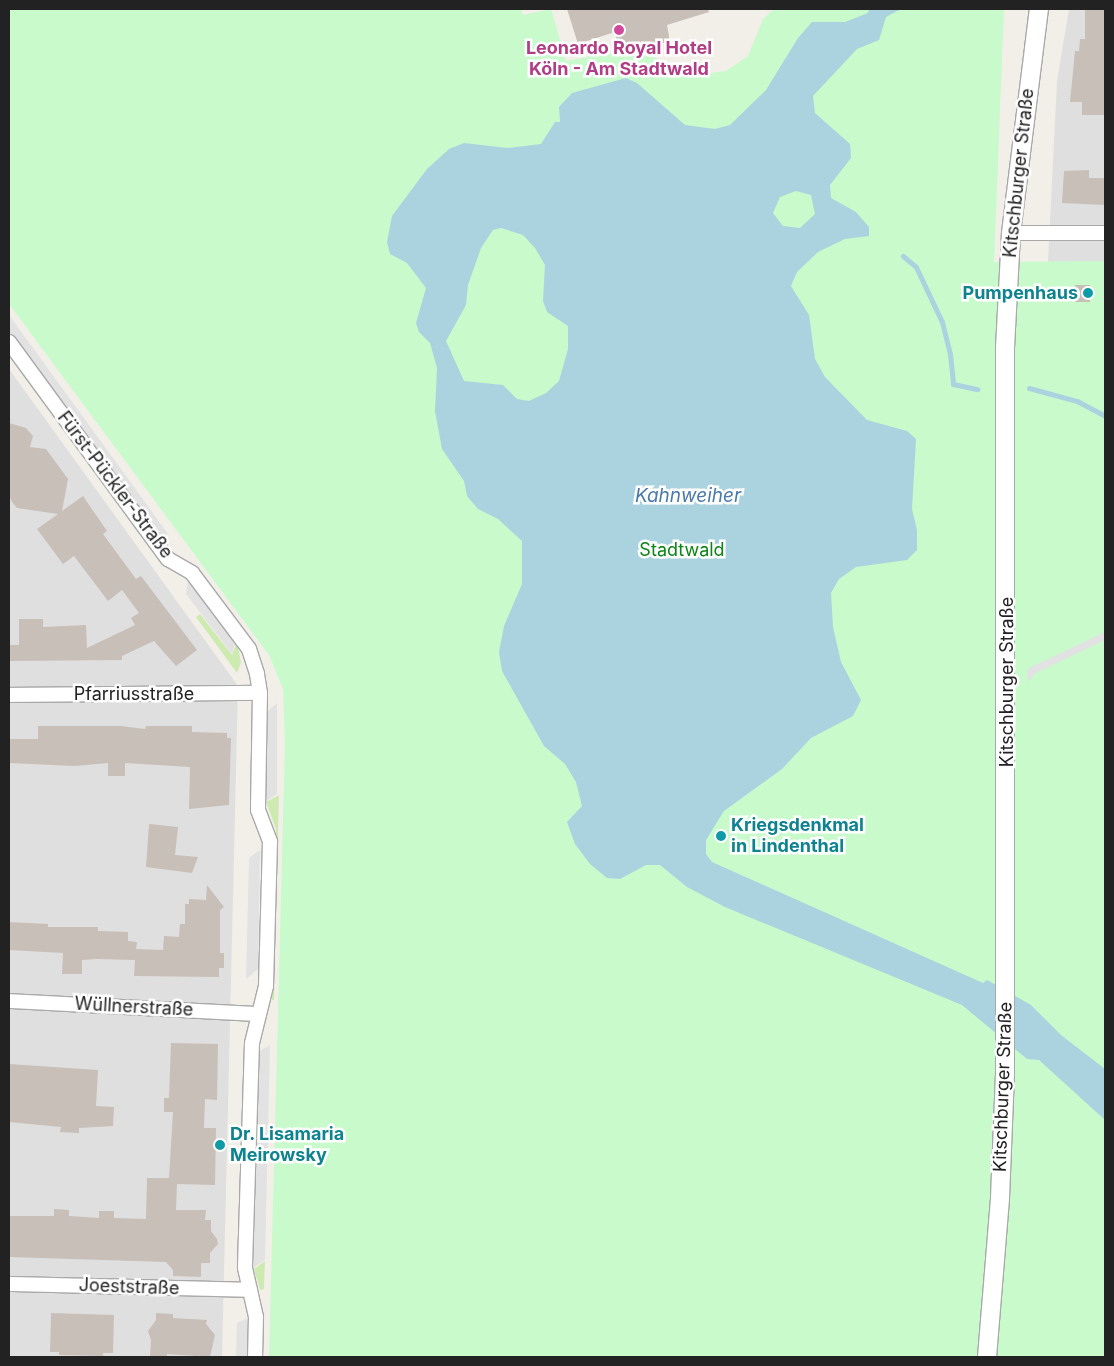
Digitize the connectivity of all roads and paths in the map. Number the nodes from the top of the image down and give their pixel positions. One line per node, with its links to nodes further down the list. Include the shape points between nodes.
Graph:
1 (1039, 9): 3 (street, Kitschburger Straße)
2 (1105, 232): 3 (street)
3 (1011, 233): 12 (street, Kitschburger Straße, via 1005,348 1005,1063 1000,1198)
4 (9, 342): 5 (street, Fürst-Pückler-Straße, via 168,560 192,573 248,649)
5 (260, 693): 6 (street, Pfarriusstraße); 8 (street, Fürst-Pückler-Straße, via 258,810 270,842 266,986)
6 (9, 695)
7 (9, 1000): 8 (street, Wüllnerstraße)
8 (259, 1014): 10 (street, Fürst-Pückler-Straße, via 252,1043 245,1268)
9 (9, 1284): 10 (street, Joeststraße)
10 (250, 1290): 11 (street, Fürst-Pückler-Straße, via 256,1317)
11 (255, 1357)
12 (987, 1357)

